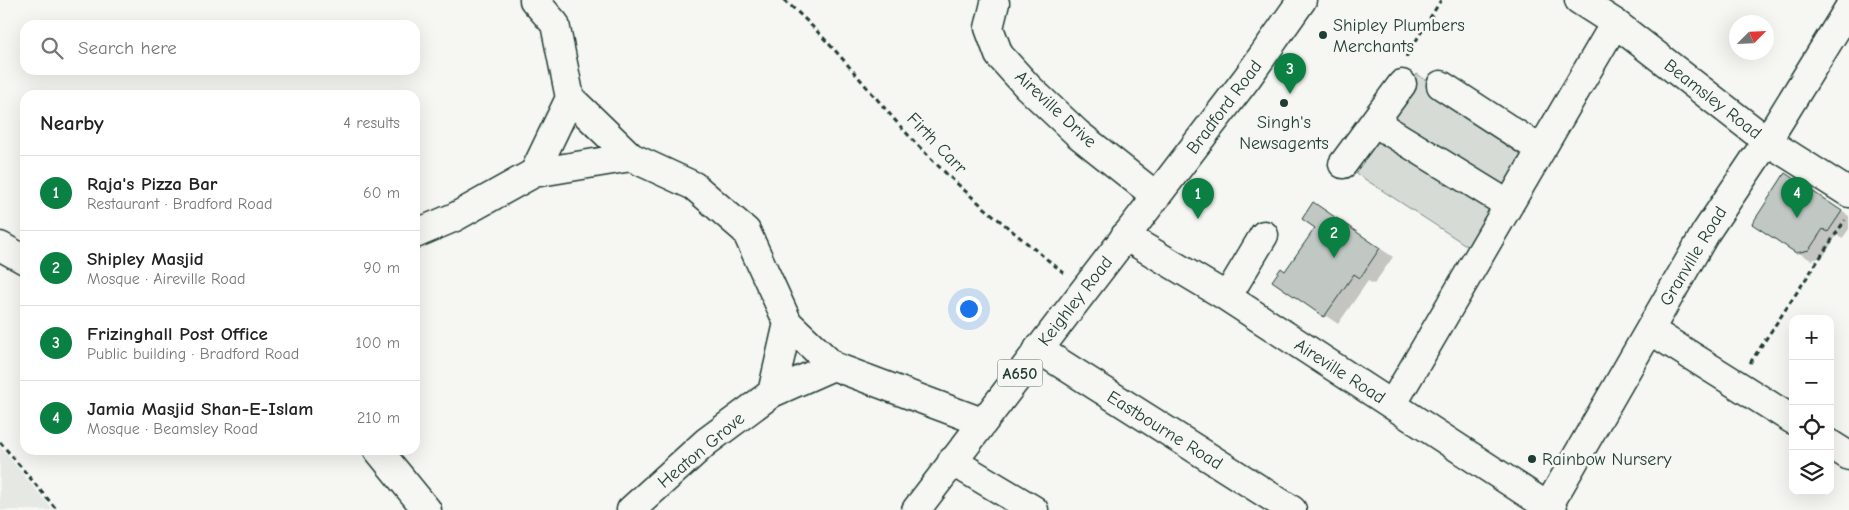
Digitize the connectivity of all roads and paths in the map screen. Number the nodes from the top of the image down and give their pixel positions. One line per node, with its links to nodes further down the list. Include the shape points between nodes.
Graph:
1 (534, 0): 12 (main road, via 555,24)
2 (784, 0): 28 (path, Firth Carr, via 805,17 911,138 978,203)
3 (1302, 0): 20 (main road, Bradford Road / A650)
4 (1442, 0): 9 (path)
5 (1579, 0): 8 (main road, Beamsley Road)
6 (995, 3): 20 (main road, Aireville Drive, via 989,28 1000,55 1028,87 1078,134)
7 (1843, 8): 14 (main road, Granville Road)
8 (1615, 23): 14 (main road, Beamsley Road); 15 (main road)
9 (1406, 56)
10 (1402, 84): 13 (main road)
11 (1441, 85): 15 (main road)
12 (570, 98): 16 (main road); 18 (main road)
13 (1374, 122): 17 (main road); 21 (main road)
14 (1767, 140): 19 (main road, Beamsley Road); 31 (main road, Granville Road, via 1706,232)
15 (1541, 150): 21 (main road)
16 (631, 157): 18 (main road); 30 (main road, via 694,186 746,232)
17 (1343, 164)
18 (534, 173): 23 (main road, via 455,217)
19 (1849, 193)
20 (1156, 196): 25 (main road, Bradford Road / A650)
21 (1509, 205): 36 (main road)
22 (1849, 213): 34 (path)
23 (420, 232)
24 (1264, 235): 29 (main road)
25 (1125, 236): 28 (main road, Keighley Road / A650); 29 (main road, Aireville Road)
26 (0, 246): 27 (main road)
27 (20, 257)
28 (1084, 289): 32 (main road, Keighley Road / A650)
29 (1227, 297): 36 (main road, Aireville Road)
30 (788, 324): 33 (main road); 35 (main road)
31 (1650, 330): 34 (main road); 44 (main road, Granville Road)
32 (1038, 349): 38 (main road, Keighley Road / A650); 50 (main road, Eastbourne Road)
33 (833, 366): 35 (main road, Heaton Grove); 38 (main road)
34 (1736, 384): 37 (main road)
35 (772, 393): 47 (main road, Heaton Grove, via 706,442)
36 (1392, 405): 44 (main road, Aireville Road)
37 (1789, 417)
38 (982, 422): 43 (main road, Keighley Road / A650)
39 (0, 442): 45 (path)
40 (1834, 447): 42 (main road)
41 (382, 455): 46 (main road)
42 (1849, 456)
43 (952, 462): 48 (main road, Keighley Road / A650); 49 (main road)
44 (1549, 509)
45 (57, 510)
46 (427, 510)
47 (631, 510)
48 (916, 510)
49 (1034, 510)
50 (1292, 510)

